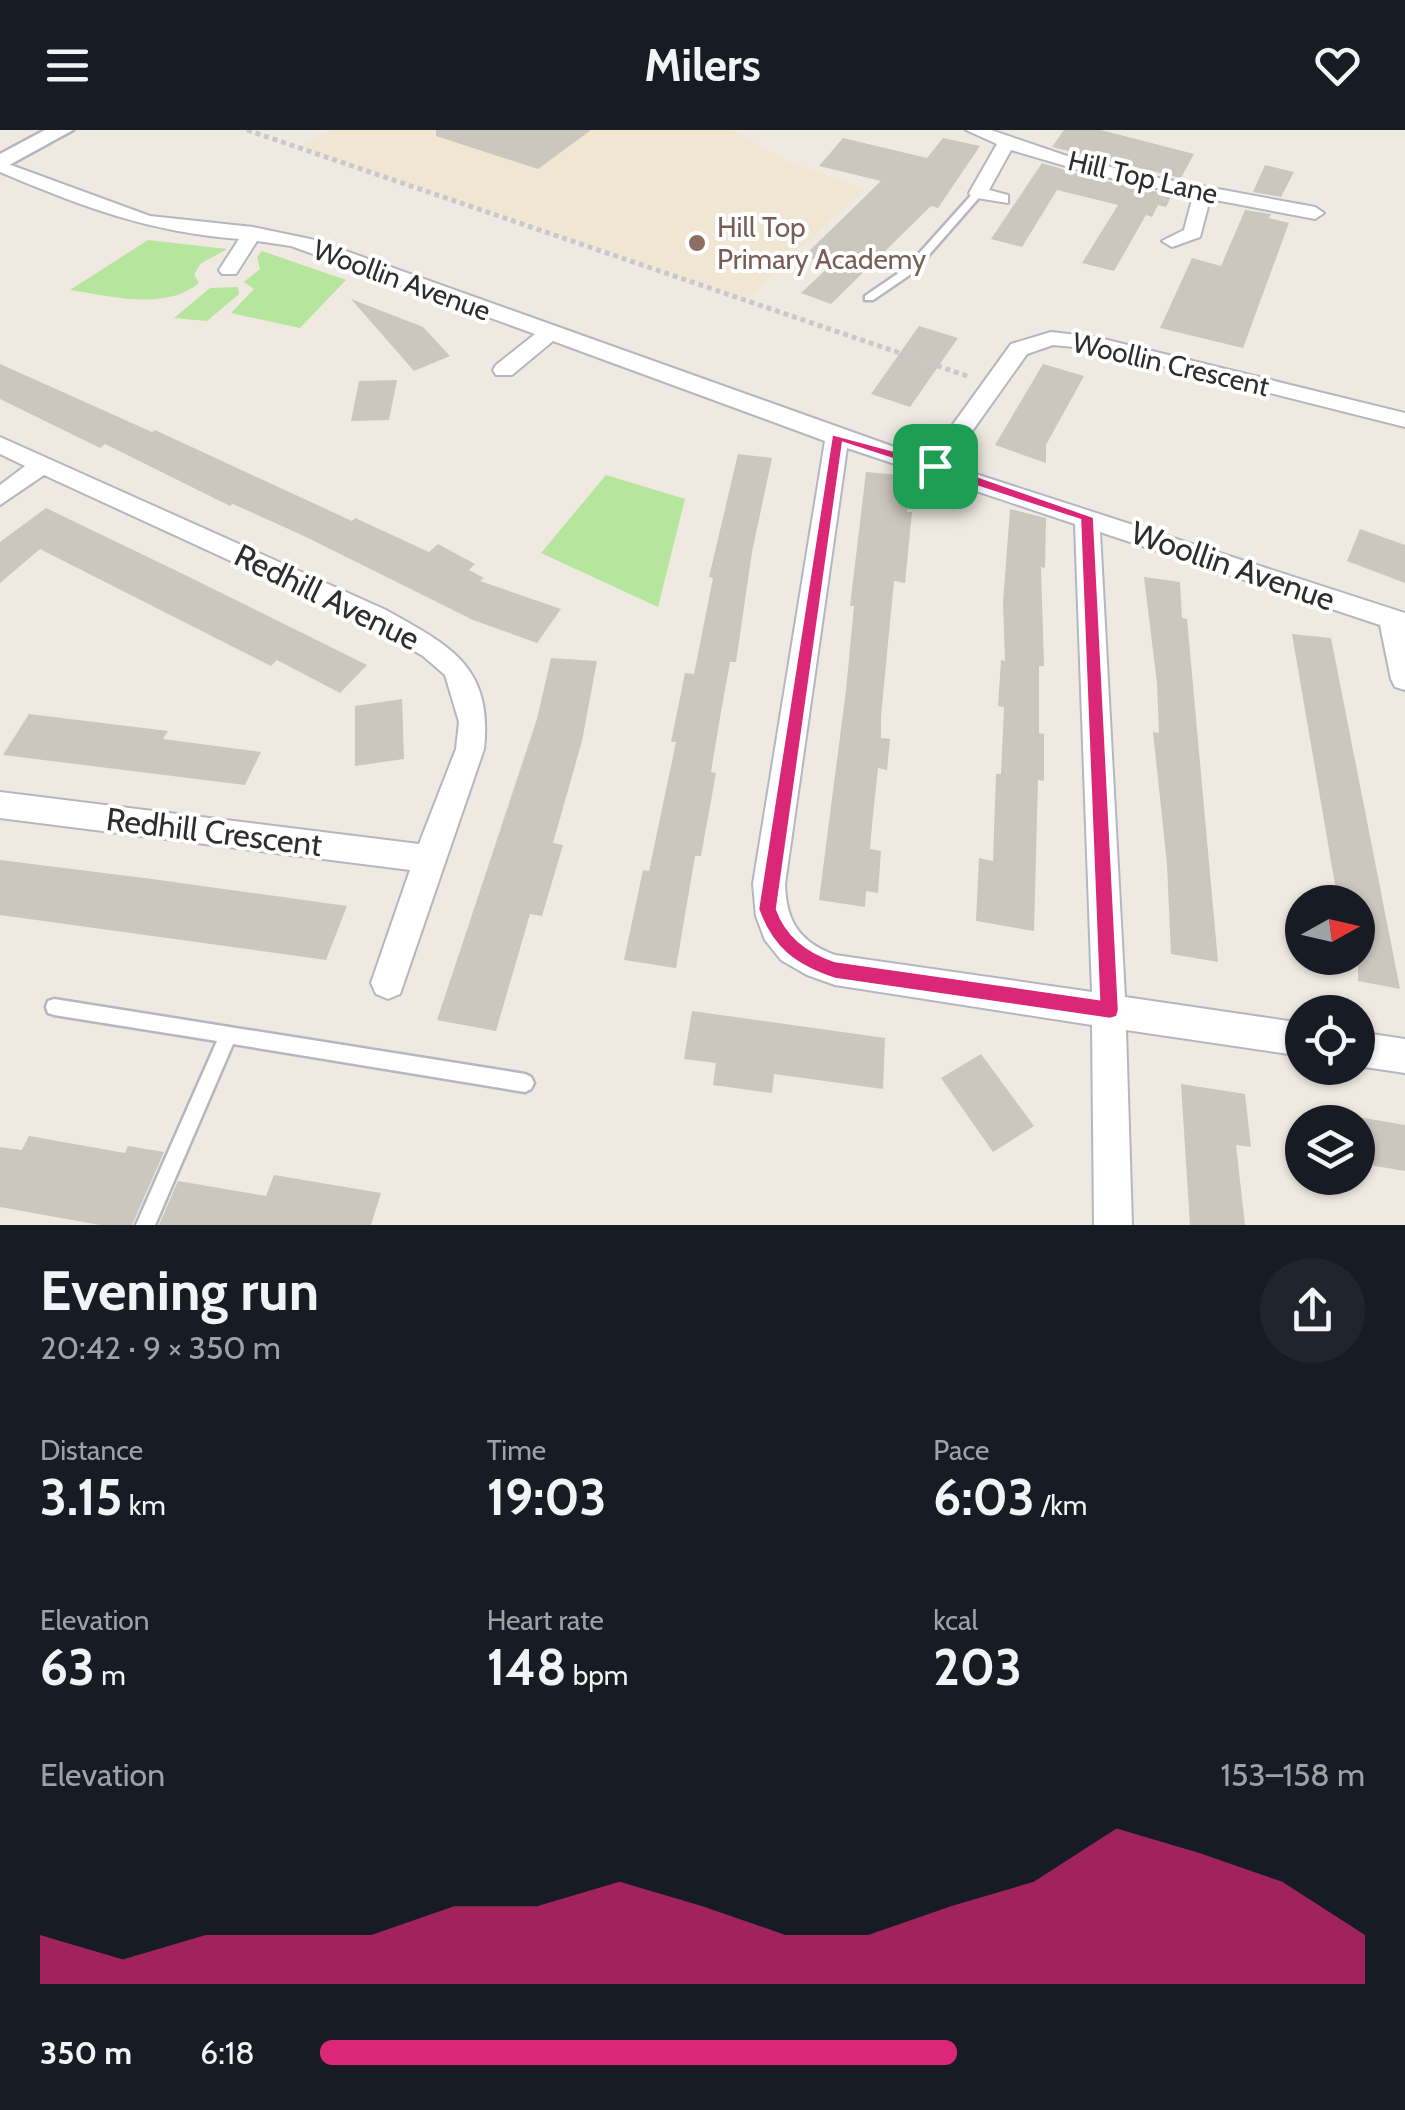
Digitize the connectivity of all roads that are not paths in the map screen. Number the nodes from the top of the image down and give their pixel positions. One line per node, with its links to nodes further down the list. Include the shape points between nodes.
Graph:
1 (62, 130): 4 (street)
2 (979, 131): 3 (street, Hill Top Lane)
3 (1006, 144): 5 (street, Hill Top Lane); 6 (street)
4 (0, 164): 9 (street, Woollin Avenue, via 119,214)
5 (1202, 191): 8 (street, Hill Top Lane); 10 (street, via 1200,234)
6 (978, 194): 7 (street); 12 (lane, via 910,270)
7 (1002, 199)
8 (1315, 213)
9 (253, 233): 11 (street); 13 (street, Woollin Avenue, via 308,244)
10 (1172, 242)
11 (229, 270)
12 (869, 298)
13 (549, 334): 14 (street, Woollin Avenue); 16 (street, Woollin Avenue)
14 (504, 370)
15 (1405, 420): 19 (street, Woollin Crescent, via 1050,338 1019,349)
16 (837, 437): 19 (street, Woollin Avenue); 28 (street, via 769,884 776,932 812,962 835,970)
17 (0, 445): 18 (street, Redhill Avenue)
18 (40, 466): 20 (street); 25 (street, Redhill Avenue, via 376,616 456,668 473,722 470,749)
19 (935, 466): 21 (street, Woollin Avenue)
20 (0, 497)
21 (1087, 517): 22 (street, Woollin Avenue); 28 (street)
22 (1398, 621): 23 (street)
23 (1405, 679)
24 (0, 805): 25 (street, Redhill Crescent)
25 (428, 859): 26 (street, Redhill Avenue)
26 (388, 983)
27 (54, 1007): 29 (lane)
28 (1110, 1010): 30 (street); 35 (street)
29 (228, 1035): 33 (lane); 34 (lane)
30 (1285, 1037)
31 (1375, 1052): 32 (street)
32 (1405, 1056)
33 (525, 1083)
34 (145, 1225)
35 (1114, 1225)

